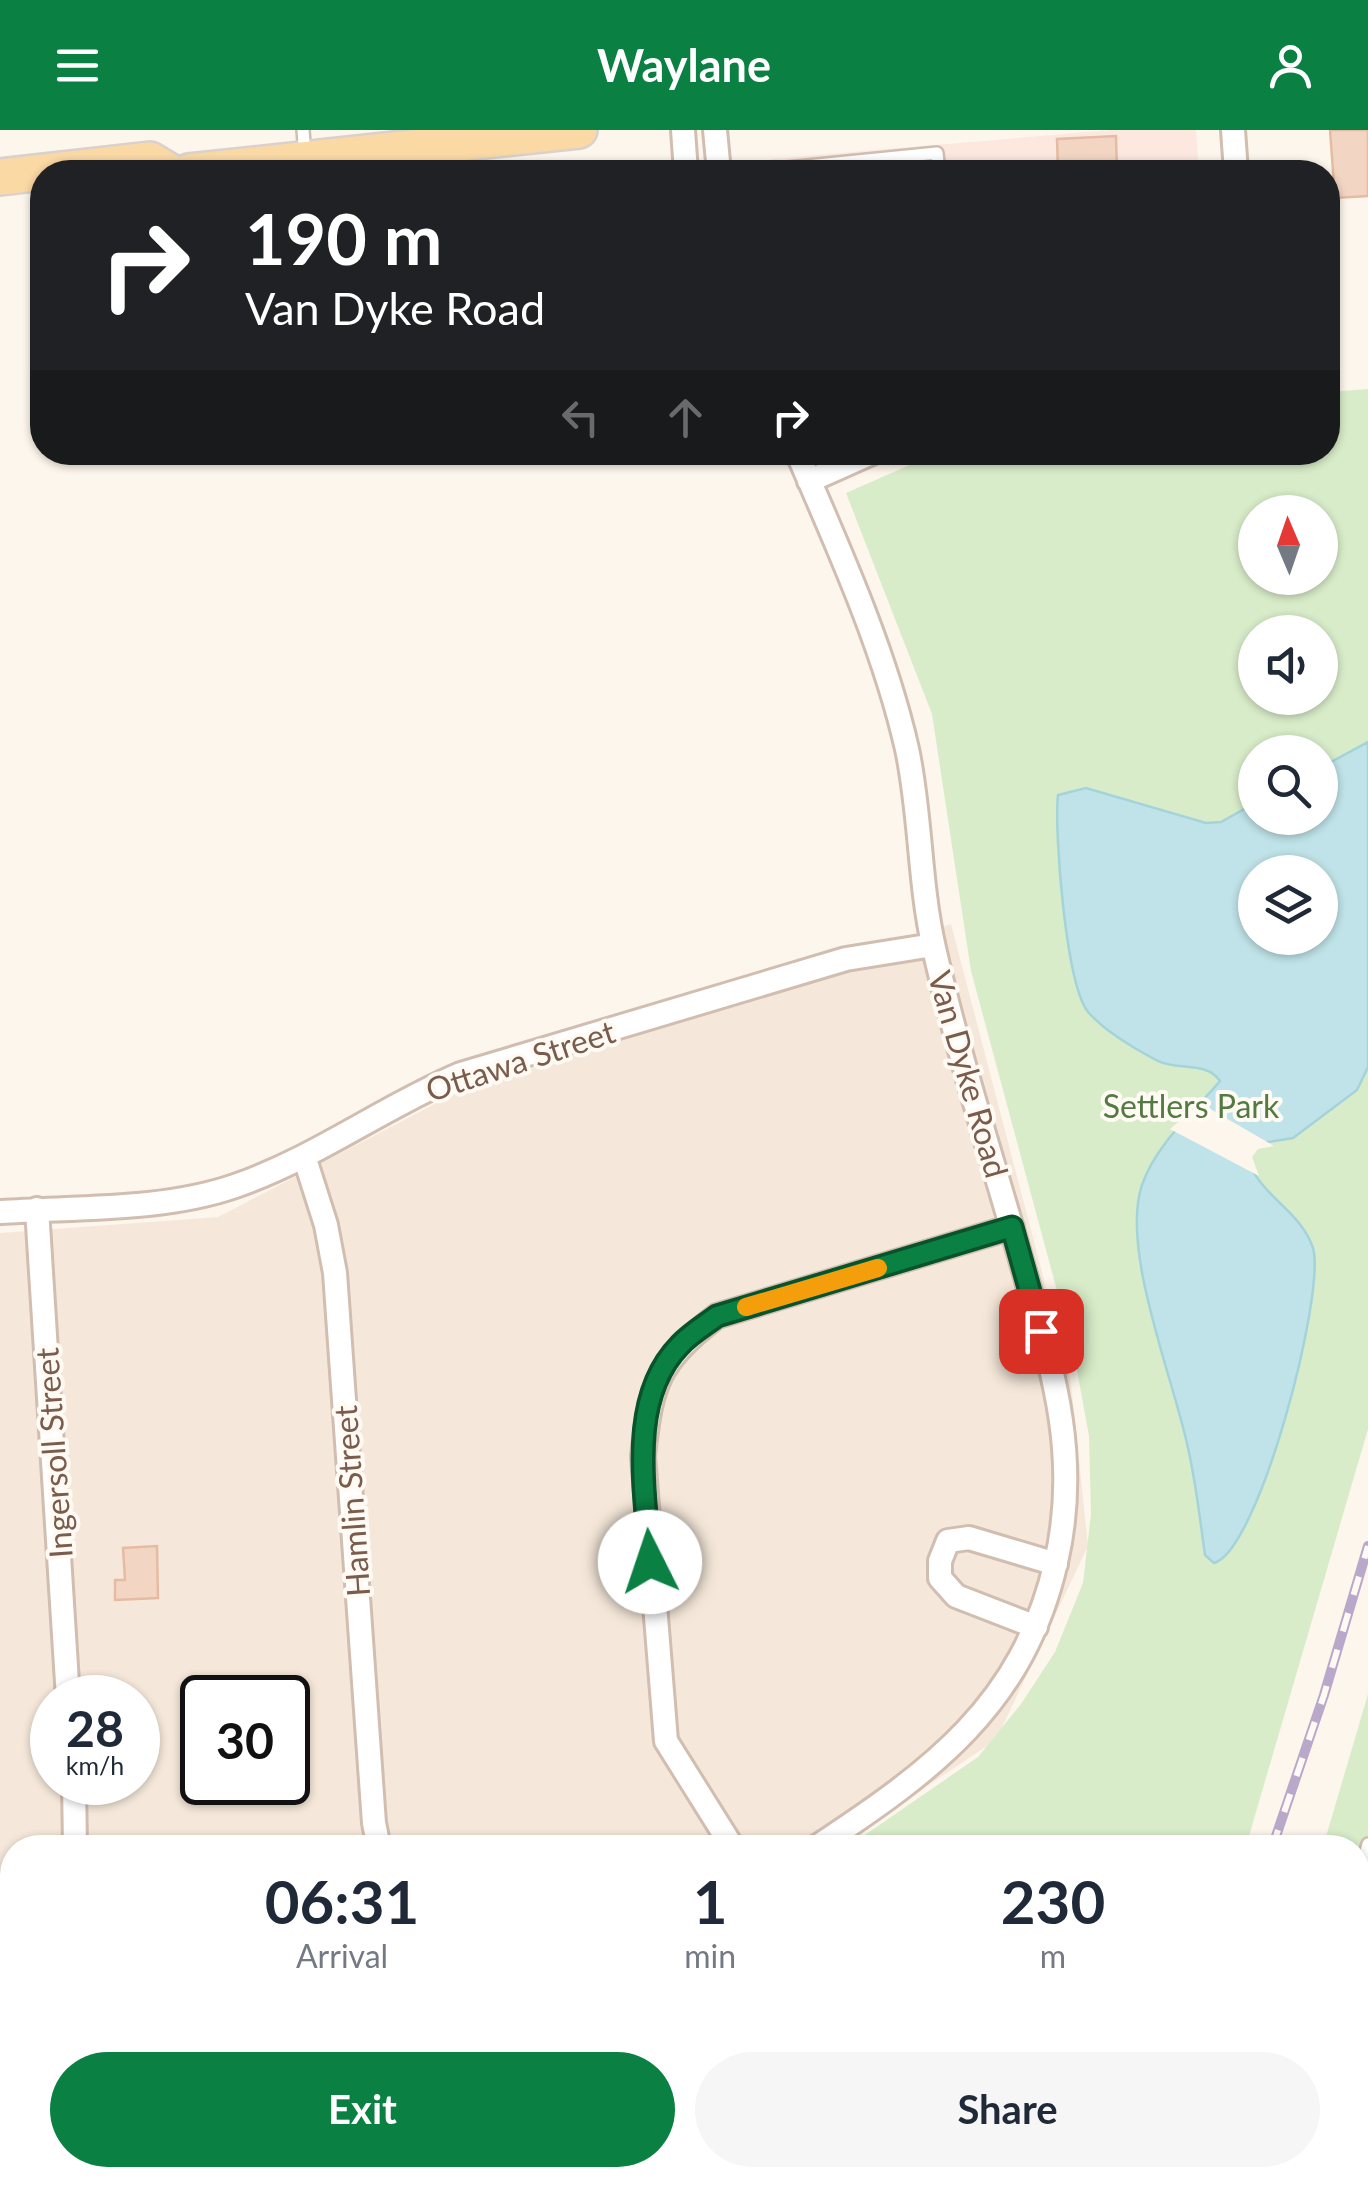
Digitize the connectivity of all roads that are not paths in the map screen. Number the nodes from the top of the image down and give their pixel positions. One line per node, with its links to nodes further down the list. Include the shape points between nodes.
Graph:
1 (580, 130): 5 (main road)
2 (684, 130): 8 (street)
3 (715, 130): 9 (street)
4 (1233, 130): 12 (street)
5 (463, 136): 6 (main road)
6 (304, 145): 7 (main road)
7 (240, 160)
8 (685, 160)
9 (718, 160)
10 (867, 160): 11 (lane, via 937,153)
11 (938, 160)
12 (1235, 160)
13 (30, 173): 14 (main road)
14 (0, 176)
15 (30, 197): 16 (main road)
16 (0, 201)
17 (802, 465): 19 (street, Van Dyke Road)
18 (845, 465): 19 (street)
19 (809, 481): 20 (street, Van Dyke Road, via 882,666 907,750)
20 (933, 945): 21 (street, Ottawa Street, via 846,959 461,1074 403,1098); 24 (street, Van Dyke Road)
21 (304, 1158): 22 (street, Ottawa Street, via 231,1187 166,1200); 30 (street, Hamlin Street, via 335,1273)
22 (37, 1209): 23 (street, Ottawa Street); 27 (street, Ingersoll Street)
23 (0, 1212)
24 (1012, 1227): 25 (street, Van Dyke Road, via 1066,1437 1067,1502); 31 (street, via 717,1316 678,1346 658,1377 643,1456 666,1741)
25 (1056, 1564): 26 (street, Van Dyke Road); 26 (street, via 969,1538 948,1541 940,1561 940,1578 956,1596)
26 (1036, 1628): 32 (street, Van Dyke Road, via 991,1705 948,1753)
27 (67, 1675)
28 (74, 1805): 29 (street)
29 (75, 1835)
30 (376, 1835)
31 (725, 1835)
32 (836, 1835)

